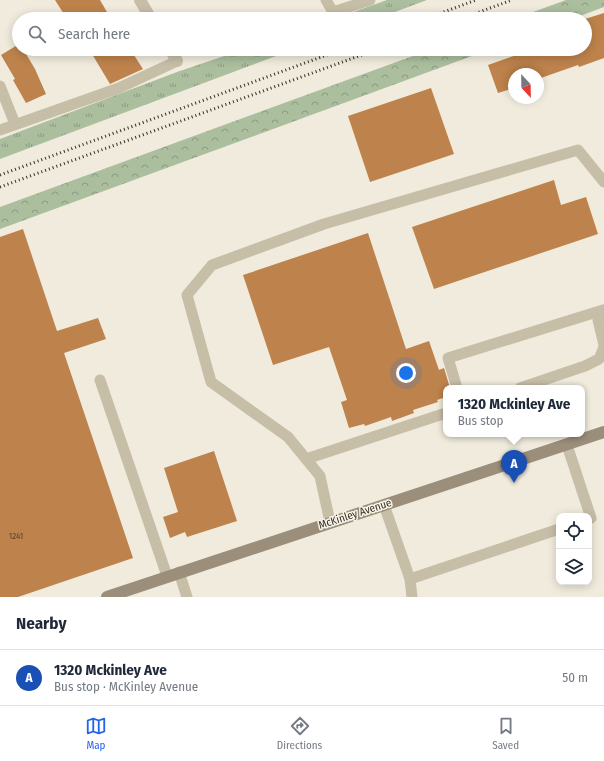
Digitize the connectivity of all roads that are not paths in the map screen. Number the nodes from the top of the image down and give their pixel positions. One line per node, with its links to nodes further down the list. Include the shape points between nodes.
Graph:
1 (140, 0): 4 (street)
2 (326, 0): 3 (lane, via 333,12)
3 (370, 0)
4 (147, 12)
5 (174, 56): 6 (street)
6 (177, 61): 8 (lane, via 119,88)
7 (0, 86): 8 (lane)
8 (15, 124): 9 (lane)
9 (0, 130)
10 (604, 182): 19 (lane, via 578,150 324,224 212,265 187,295 211,382 288,437)
11 (604, 310): 12 (lane, via 598,320); 14 (lane, via 448,358)
12 (604, 346): 15 (lane, via 599,359)
13 (100, 380): 25 (lane)
14 (456, 385)
15 (529, 385)
16 (443, 413): 19 (lane)
17 (604, 432): 18 (main road, McKinley Avenue)
18 (567, 445): 20 (main road, McKinley Avenue); 21 (lane)
19 (306, 459): 22 (lane, via 320,476)
20 (384, 504): 22 (main road, McKinley Avenue); 26 (lane)
21 (589, 513)
22 (330, 522): 24 (main road, McKinley Avenue)
23 (556, 530): 26 (lane)
24 (179, 572): 25 (main road, McKinley Avenue); 28 (lane)
25 (167, 576): 27 (main road, McKinley Avenue)
26 (410, 579): 29 (lane)
27 (107, 597)
28 (187, 597)
29 (412, 597)

